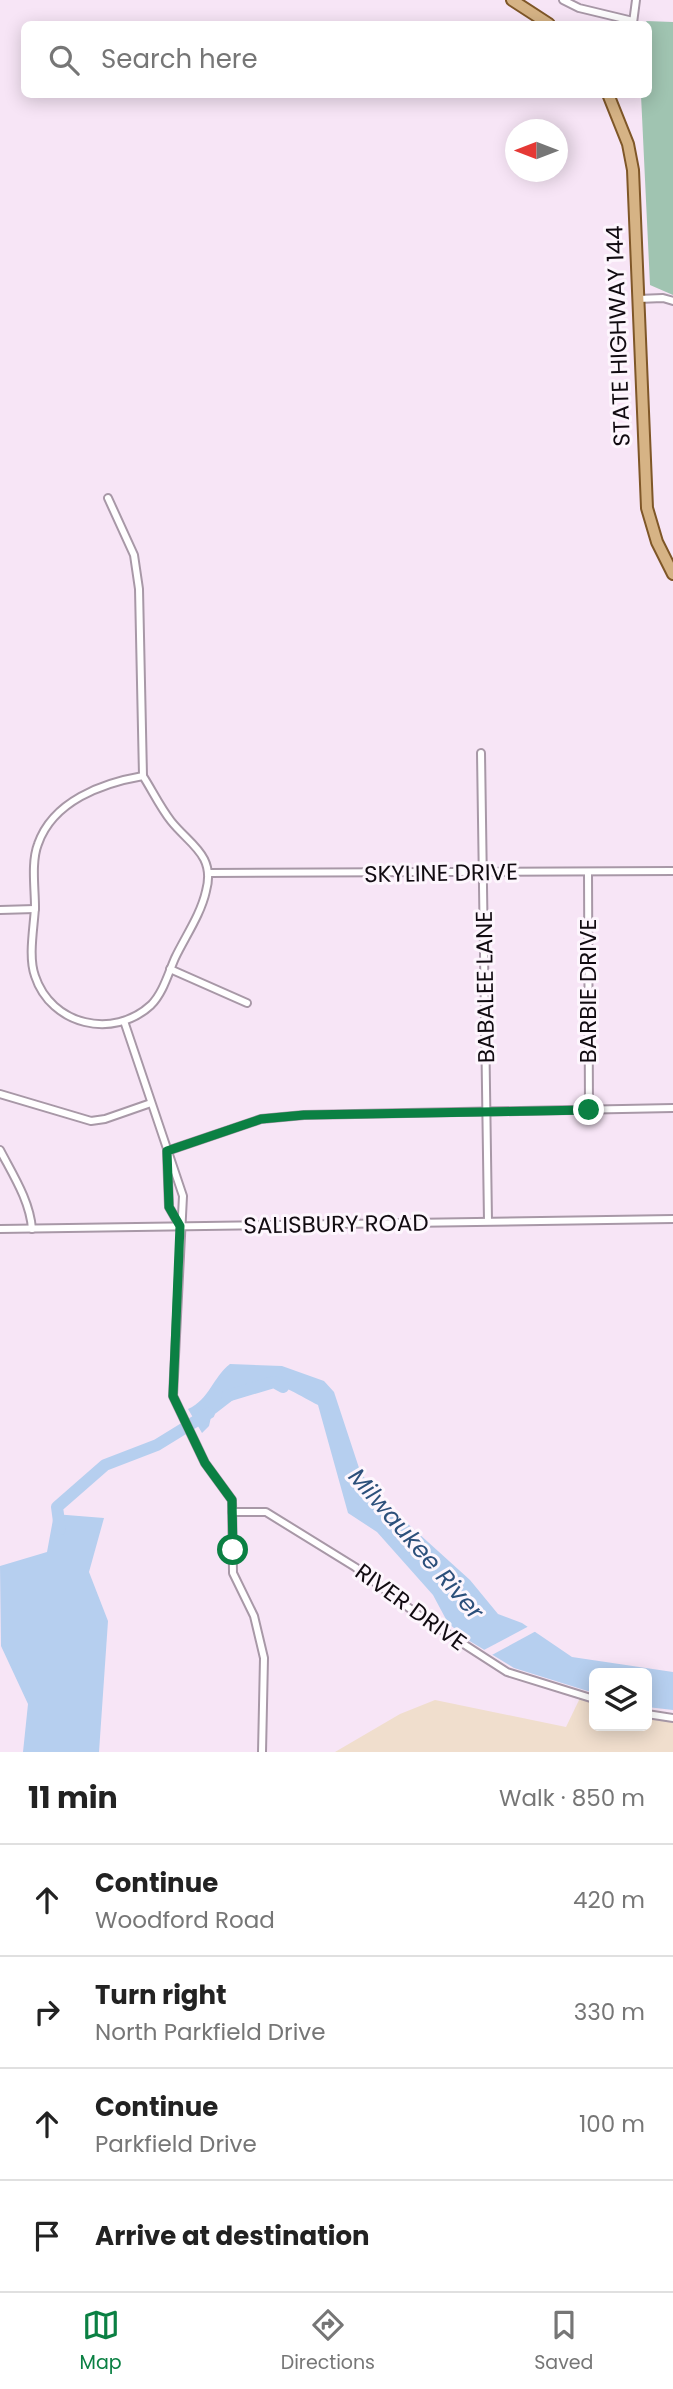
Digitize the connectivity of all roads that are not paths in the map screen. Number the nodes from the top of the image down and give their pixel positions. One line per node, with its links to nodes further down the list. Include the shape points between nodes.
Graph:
1 (512, 0): 4 (main road)
2 (563, 0): 5 (street)
3 (636, 0): 6 (street)
4 (544, 21)
5 (626, 21)
6 (633, 21)
7 (610, 98): 8 (main road, STATE HIGHWAY 144, via 631,155)
8 (638, 299): 9 (street); 11 (main road, STATE HIGHWAY 144, via 647,508)
9 (673, 301)
10 (108, 498): 13 (street, via 134,555 139,589)
11 (673, 574)
12 (481, 753): 14 (street, BABALEE LANE)
13 (143, 776): 16 (street, via 171,822 198,846); 18 (street, via 74,799 52,817 37,844)
14 (483, 871): 16 (street, SKYLINE DRIVE); 17 (street, SKYLINE DRIVE); 27 (street, BABALEE LANE)
15 (673, 871): 17 (street, SKYLINE DRIVE)
16 (209, 873): 20 (street, via 206,892)
17 (588, 873): 26 (street, BARBIE DRIVE)
18 (35, 909): 19 (street); 22 (street, via 34,974 46,999 79,1022)
19 (0, 910)
20 (170, 969): 21 (street); 22 (street, via 150,1005)
21 (247, 1003)
22 (124, 1021): 24 (street)
23 (0, 1094): 24 (street, via 91,1121)
24 (151, 1103): 29 (street)
25 (673, 1108): 26 (street)
26 (589, 1110): 27 (street)
27 (486, 1112): 29 (street, via 261,1119); 31 (street, BABALEE LANE)
28 (0, 1150): 34 (street, via 21,1191)
29 (167, 1151): 32 (street, via 183,1196); 32 (street, via 169,1207)
30 (673, 1219): 31 (street, SALISBURY ROAD)
31 (488, 1221): 32 (street, SALISBURY ROAD)
32 (180, 1226): 34 (street, SALISBURY ROAD); 35 (street, via 173,1395 205,1463 229,1493)
33 (0, 1229): 34 (street, SALISBURY ROAD)
34 (32, 1229)
35 (232, 1512): 36 (street, RIVER DRIVE, via 266,1512 507,1672); 39 (street, via 233,1573 254,1616 264,1658)
36 (589, 1697)
37 (652, 1715): 38 (street)
38 (673, 1718)
39 (262, 1752)

